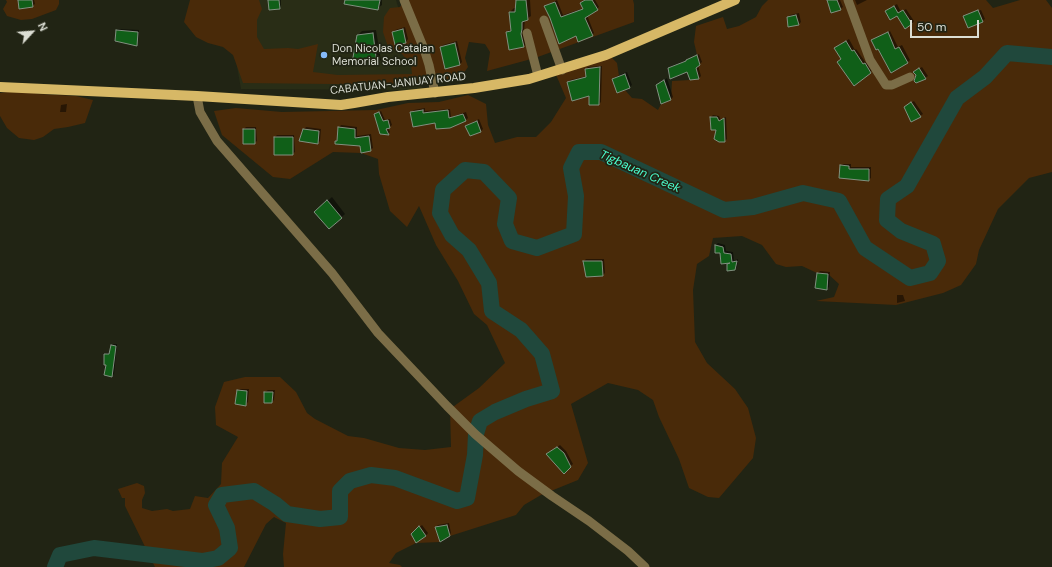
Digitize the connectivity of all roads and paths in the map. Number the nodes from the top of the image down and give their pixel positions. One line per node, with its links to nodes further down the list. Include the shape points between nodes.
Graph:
1 (404, 0): 10 (street, via 424,49)
2 (735, 0): 6 (main road, CABATUAN-JANIUAY ROAD, via 606,55)
3 (848, 0): 8 (street, via 870,60 886,85)
4 (544, 20): 6 (street)
5 (527, 33): 7 (street)
6 (562, 70): 7 (main road, CABATUAN-JANIUAY ROAD)
7 (538, 76): 10 (main road, CABATUAN-JANIUAY ROAD)
8 (910, 77)
9 (0, 87): 11 (main road, CABATUAN-JANIUAY ROAD)
10 (435, 93): 11 (main road, CABATUAN-JANIUAY ROAD, via 340,105)
11 (197, 96): 12 (street, via 200,112 217,141 332,273 378,333 475,434 535,483 628,551)
12 (645, 567)

